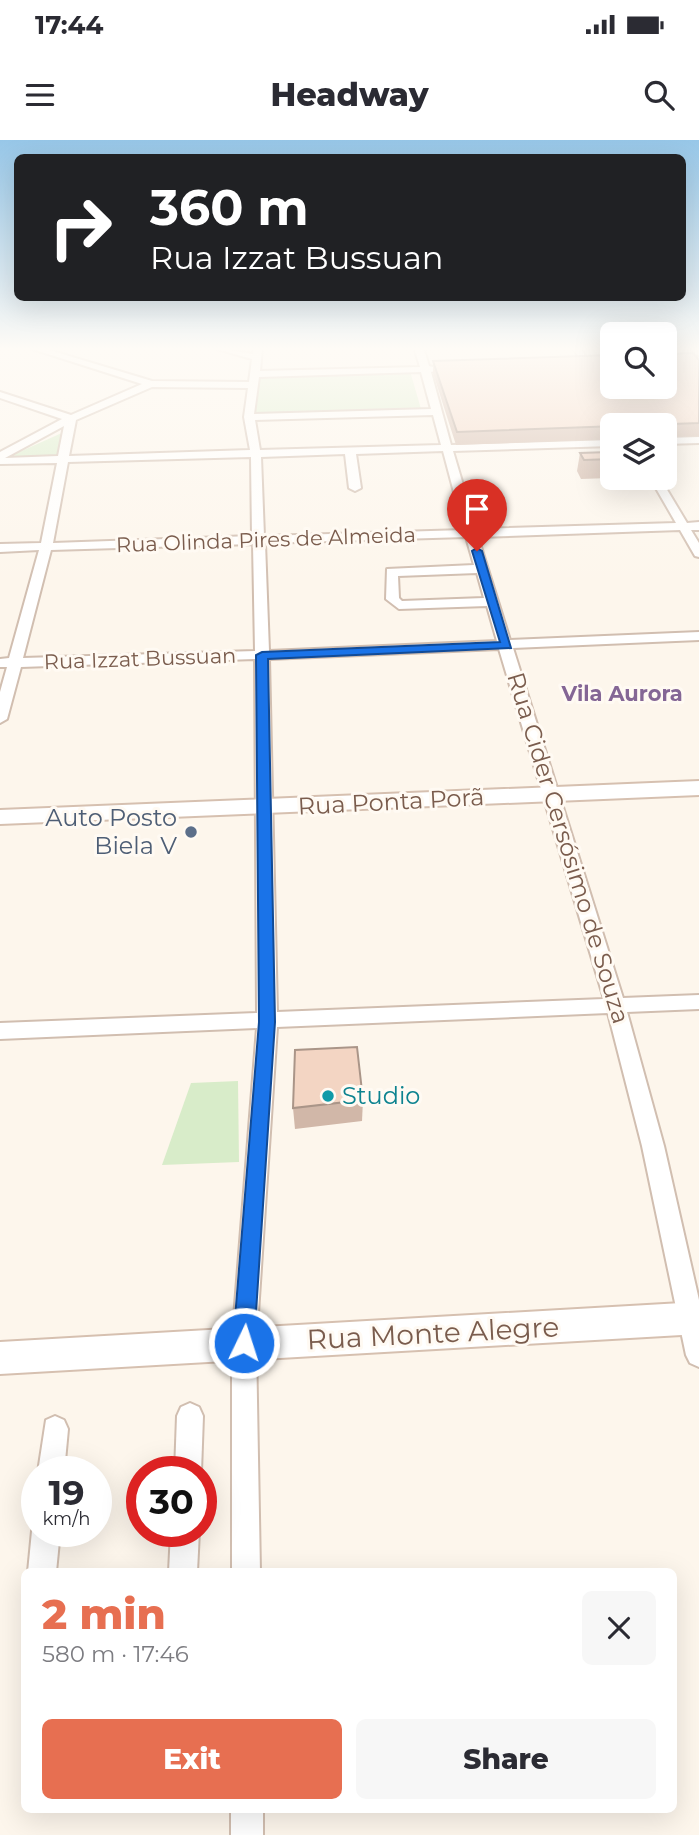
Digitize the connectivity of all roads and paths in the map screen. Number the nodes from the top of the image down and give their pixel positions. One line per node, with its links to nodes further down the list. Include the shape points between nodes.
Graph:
1 (57, 426): 11 (street)
2 (69, 426): 12 (street)
3 (251, 426): 10 (street)
4 (443, 426): 8 (street, Rua Cider Cersósimo de Souza)
5 (699, 440): 6 (street)
6 (677, 441)
7 (600, 443): 8 (street)
8 (448, 448): 9 (street); 17 (street, Rua Cider Cersósimo de Souza)
9 (350, 451): 10 (street); 13 (street)
10 (256, 455): 12 (street); 18 (street)
11 (0, 459): 12 (street)
12 (62, 460): 19 (street)
13 (355, 488)
14 (662, 490): 15 (street)
15 (683, 526): 16 (street, Rua Olinda Pires de Almeida); 17 (street, Rua Olinda Pires de Almeida); 21 (street)
16 (699, 526)
17 (471, 534): 18 (street, Rua Olinda Pires de Almeida); 22 (street, Rua Cider Cersósimo de Souza)
18 (256, 540): 19 (street, Rua Olinda Pires de Almeida); 26 (street)
19 (46, 547): 20 (street, Rua Olinda Pires de Almeida); 27 (street)
20 (0, 548)
21 (699, 554)
22 (483, 569): 23 (street, Rua Cider Cersósimo de Souza); 23 (street, via 391,572 393,600 399,605)
23 (492, 602): 25 (street, Rua Cider Cersósimo de Souza)
24 (699, 636): 25 (street, Rua Izzat Bussuan)
25 (507, 646): 26 (street, Rua Izzat Bussuan); 30 (street, Rua Cider Cersósimo de Souza)
26 (262, 655): 27 (street, Rua Izzat Bussuan); 31 (street)
27 (7, 663): 28 (street)
28 (0, 719)
29 (699, 788): 30 (street, Rua Ponta Porã)
30 (553, 793): 31 (street, Rua Ponta Porã); 34 (street, Rua Cider Cersósimo de Souza)
31 (263, 808): 32 (street, Rua Ponta Porã); 35 (street)
32 (0, 817)
33 (699, 1002): 34 (street)
34 (617, 1006): 35 (street); 37 (street, Rua Cider Cersósimo de Souza)
35 (267, 1022): 36 (street); 38 (street)
36 (0, 1031)
37 (694, 1319): 38 (street, Rua Monte Alegre); 39 (street, Rua Cider Cersósimo de Souza)
38 (244, 1343): 40 (street, Rua Monte Alegre); 49 (street)
39 (699, 1355)
40 (0, 1358)
41 (190, 1416): 44 (street)
42 (55, 1429): 43 (street)
43 (52, 1456)
44 (189, 1456)
45 (44, 1547): 47 (street)
46 (184, 1547): 48 (street)
47 (42, 1568)
48 (183, 1568)
49 (246, 1568)
50 (247, 1813): 51 (street)
51 (247, 1835)

